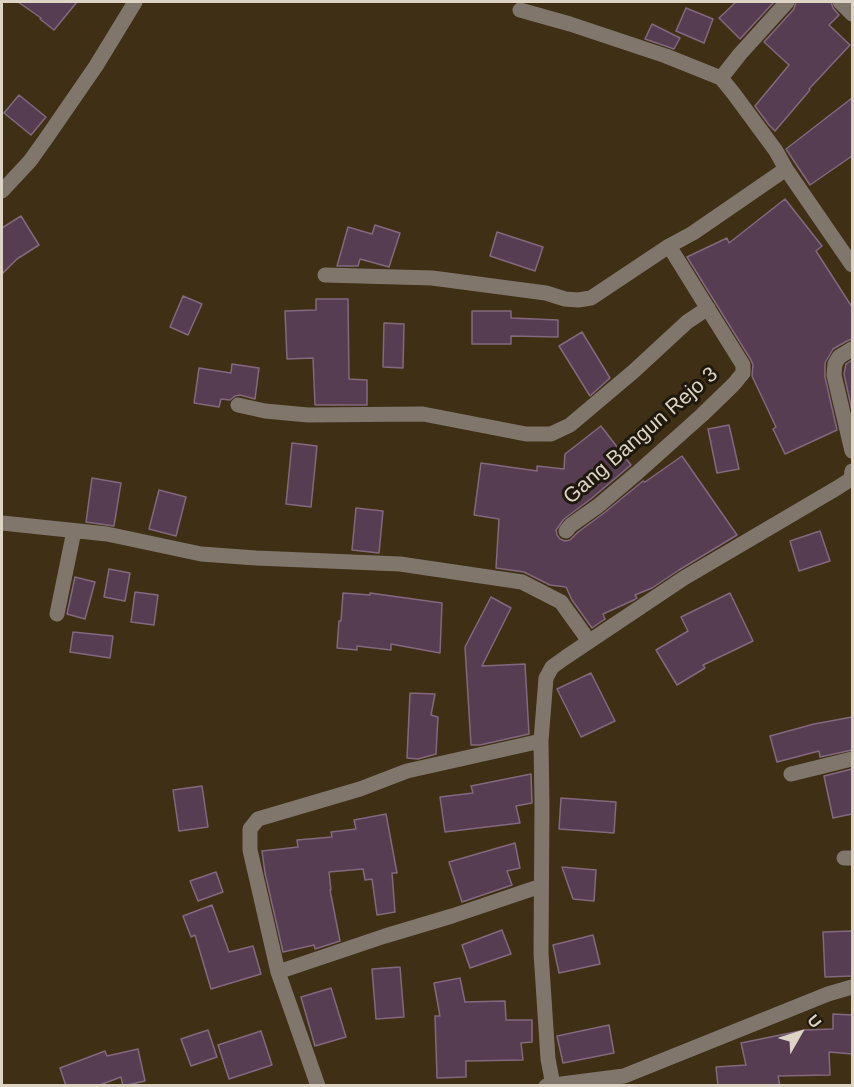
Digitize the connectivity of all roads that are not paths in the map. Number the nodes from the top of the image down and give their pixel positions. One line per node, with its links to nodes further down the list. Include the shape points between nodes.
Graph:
1 (135, 2): 8 (street, via 30,162)
2 (787, 2): 6 (street)
3 (840, 2): 5 (street)
4 (520, 10): 6 (street, via 666,56)
5 (852, 14)
6 (721, 78): 7 (street)
7 (786, 169): 9 (street); 10 (street)
8 (2, 191)
9 (669, 246): 11 (street, via 591,298 578,300 432,278); 12 (street, Gang Bangun Rejo 3)
10 (852, 264)
11 (325, 274)
12 (708, 308): 14 (street, via 570,425 551,434 526,434 423,414 308,415); 19 (street, Gang Bangun Rejo 3, via 743,365 743,373 661,451)
13 (852, 349): 15 (street, via 839,357 834,375)
14 (238, 405)
15 (852, 452)
16 (852, 471): 21 (street, via 851,479 684,578)
17 (2, 523): 18 (street)
18 (74, 531): 20 (street); 21 (street, via 201,554 400,564 522,582 561,602)
19 (566, 531)
20 (57, 614)
21 (588, 642): 22 (street, via 552,667 546,678)
22 (541, 741): 25 (street); 26 (street, via 406,771 258,819 250,829 250,850)
23 (852, 759): 24 (street)
24 (791, 774)
25 (542, 886): 26 (street); 29 (street, via 541,953)
26 (278, 972): 30 (street)
27 (852, 987): 28 (street)
28 (625, 1081): 29 (street)
29 (553, 1085): 31 (street)
30 (318, 1086)
31 (546, 1086)

